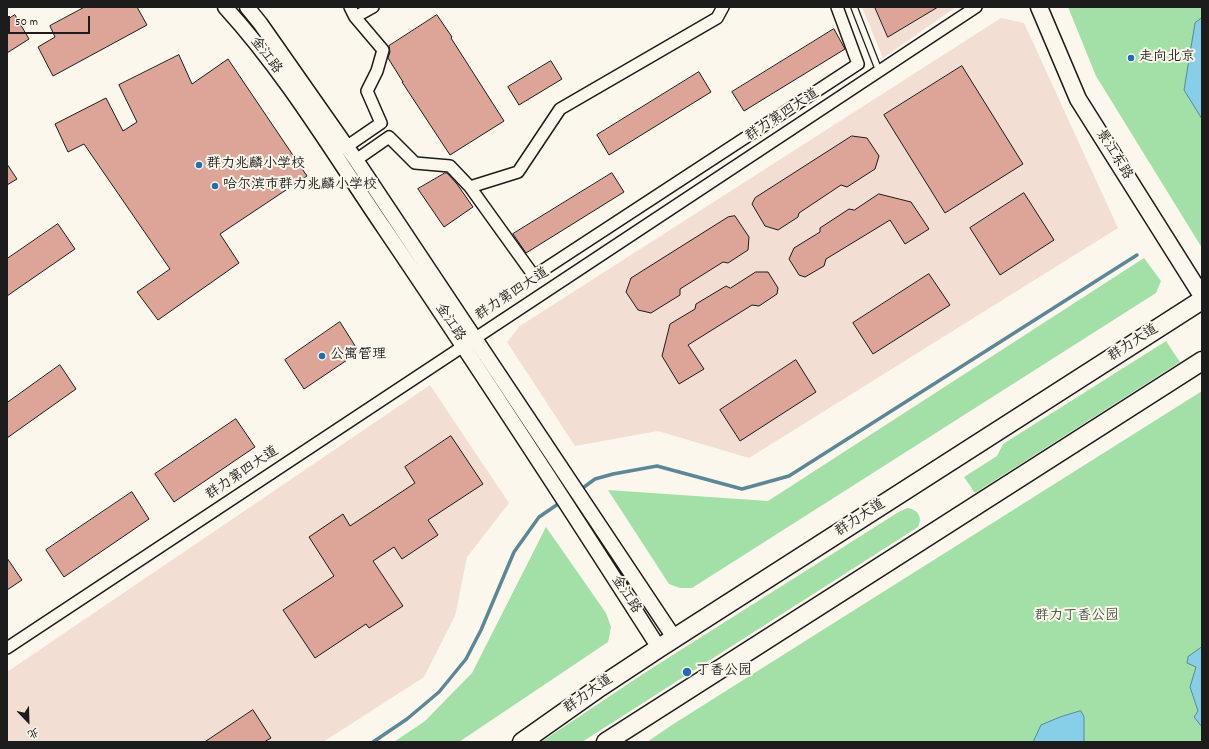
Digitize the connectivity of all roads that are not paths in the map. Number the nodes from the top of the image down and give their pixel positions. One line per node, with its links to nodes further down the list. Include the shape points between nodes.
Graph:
1 (225, 7): 16 (street, 金江路, via 284,80)
2 (247, 7): 11 (street, 金江路)
3 (373, 7): 9 (street)
4 (723, 7): 13 (street, via 717,18 560,110 518,172)
5 (837, 7): 13 (street, via 858,64 534,276)
6 (854, 7): 10 (lane)
7 (976, 7): 10 (street, 群力第四大道)
8 (1039, 7): 14 (main road, 景江东路, via 1078,99)
9 (352, 12): 11 (street, via 383,50 367,91 381,123)
10 (879, 71): 16 (street, 群力第四大道)
11 (346, 147): 12 (street, 金江路)
12 (356, 160): 13 (street, via 389,137 415,163 450,166); 16 (street, 金江路)
13 (470, 187)
14 (1202, 296)
15 (1202, 300): 18 (main road, 群力大道)
16 (469, 342): 18 (street, 金江路, via 558,465); 19 (street, 群力第四大道); 20 (street, 金江路, via 546,473)
17 (1202, 362): 22 (main road)
18 (675, 639): 20 (main road, 群力大道)
19 (7, 648)
20 (659, 648): 21 (main road, 群力大道)
21 (600, 687): 23 (main road); 24 (main road, 群力大道)
22 (634, 724): 25 (main road); 26 (main road)
23 (512, 742)
24 (522, 742)
25 (606, 742)
26 (610, 742)

